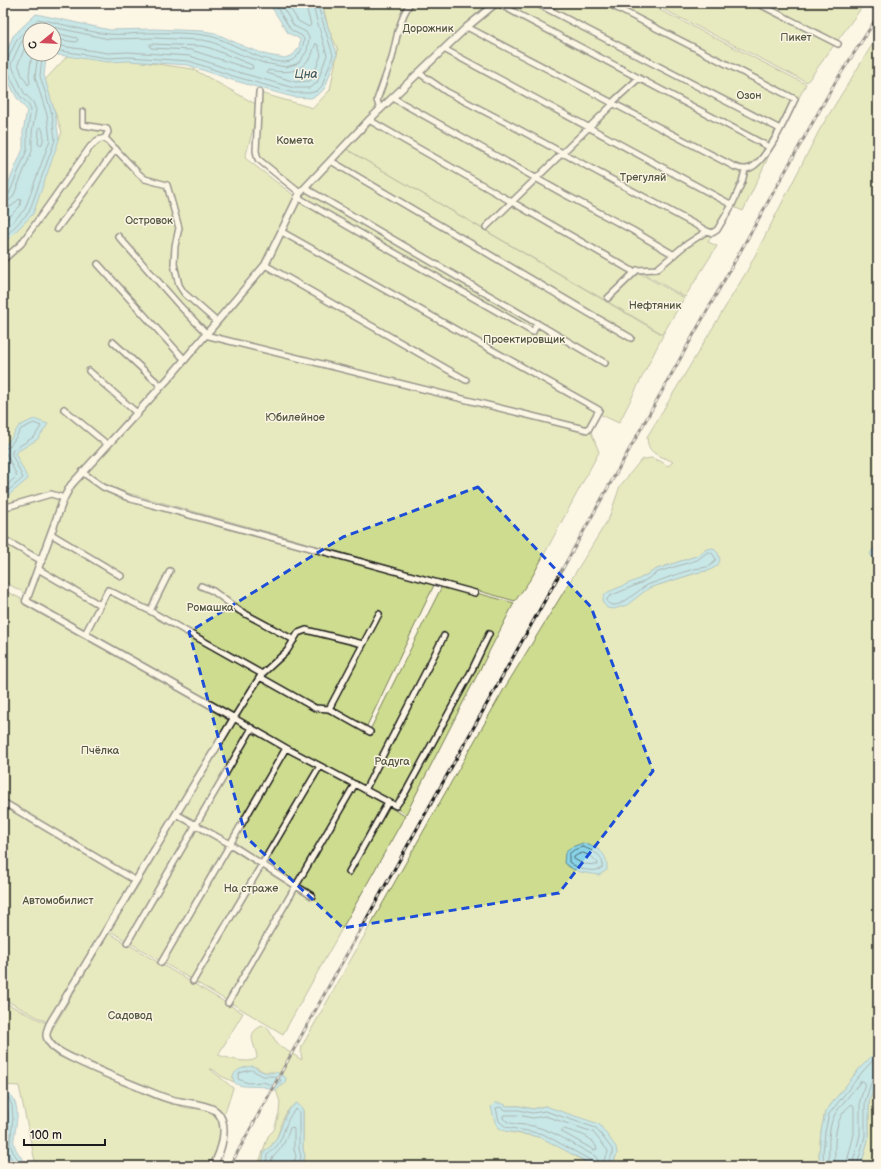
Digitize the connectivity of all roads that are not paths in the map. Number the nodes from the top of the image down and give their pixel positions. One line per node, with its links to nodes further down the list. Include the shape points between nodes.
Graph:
1 (410, 3): 14 (street, via 398,31 392,58 377,100)
2 (496, 3): 6 (street); 10 (street)
3 (536, 3): 18 (street)
4 (608, 3): 18 (street, via 795,99)
5 (757, 3): 7 (street)
6 (467, 27): 8 (street); 13 (street)
7 (838, 44)
8 (444, 49): 9 (street); 17 (street)
9 (419, 73): 12 (street); 22 (street, via 447,92)
10 (640, 78): 13 (street); 20 (street)
11 (259, 92): 27 (street, via 256,151 258,159)
12 (393, 98): 14 (street); 25 (street)
13 (613, 102): 17 (street); 24 (street)
14 (380, 110): 16 (street)
15 (83, 112): 19 (street, via 83,125 107,128)
16 (369, 120): 23 (street); 28 (street)
17 (588, 127): 22 (street); 29 (street)
18 (780, 130): 20 (street)
19 (105, 138): 21 (street); 36 (street, via 90,147 21,244)
20 (769, 147): 24 (street, via 754,166)
21 (116, 149): 31 (street); 41 (street, via 145,179 167,185 179,228 174,246 174,264 179,285 184,293)
22 (562, 153): 25 (street); 32 (street)
23 (331, 161): 26 (street); 44 (street)
24 (745, 170): 29 (street)
25 (537, 178): 28 (street); 35 (street)
26 (305, 188): 27 (street); 42 (street)
27 (298, 195): 33 (street); 42 (street, via 533,332)
28 (511, 202): 30 (street); 39 (street)
29 (732, 205): 32 (street, via 717,230 712,233)
30 (486, 227)
31 (57, 228)
32 (707, 231): 35 (street)
33 (282, 232): 38 (street); 43 (street, via 599,410 588,430)
34 (118, 236): 43 (street)
35 (674, 255): 39 (street, via 657,269)
36 (3, 260)
37 (98, 264): 46 (street)
38 (265, 265): 41 (street); 49 (street)
39 (634, 272): 40 (street)
40 (608, 298)
41 (216, 321): 43 (street)
42 (537, 324): 47 (street)
43 (206, 334): 46 (street)
44 (631, 338)
45 (113, 342): 50 (street)
46 (185, 360): 50 (street)
47 (605, 363)
48 (88, 371): 52 (street)
49 (466, 380)
50 (161, 386): 52 (street)
51 (64, 409): 53 (street)
52 (138, 414): 53 (street)
53 (108, 445): 54 (street)
54 (82, 472): 55 (street); 64 (street, via 103,487 131,499)
55 (64, 498): 56 (street, via 51,494); 57 (street)
56 (3, 508)
57 (51, 534): 59 (street); 62 (street)
58 (3, 539): 59 (street)
59 (42, 561): 60 (street)
60 (38, 569): 65 (street); 68 (street, via 26,601)
61 (170, 571): 66 (street)
62 (121, 576)
63 (201, 586): 71 (street)
64 (475, 593)
65 (100, 605): 66 (street, via 108,590); 68 (street)
66 (150, 611): 73 (street)
67 (379, 614): 72 (street)
68 (85, 634): 75 (street)
69 (489, 634): 83 (street, via 404,795 396,806)
70 (444, 636): 81 (street)
71 (294, 640): 72 (street, via 298,633 306,630); 73 (street, via 287,651)
72 (363, 644): 74 (street)
73 (261, 675): 74 (street, via 315,708); 75 (street)
74 (329, 709): 77 (street)
75 (234, 718): 76 (street); 84 (street)
76 (252, 728): 78 (street); 85 (street)
77 (370, 732)
78 (286, 748): 79 (street); 86 (street)
79 (320, 766): 80 (street); 87 (street)
80 (355, 784): 81 (street); 90 (street)
81 (365, 790): 83 (street)
82 (3, 802): 89 (street)
83 (388, 802): 88 (street)
84 (176, 814): 85 (street); 89 (street)
85 (197, 825): 86 (street); 92 (street)
86 (230, 844): 87 (street); 93 (street)
87 (262, 865): 90 (street); 94 (street)
88 (349, 872)
89 (136, 881): 96 (street, via 54,1016 46,1035 56,1049 89,1066 157,1096 215,1110 223,1127 222,1143)
90 (296, 885): 91 (street); 95 (street)
91 (312, 896)
92 (127, 943)
93 (161, 963)
94 (194, 981)
95 (228, 1003)
96 (214, 1166)

